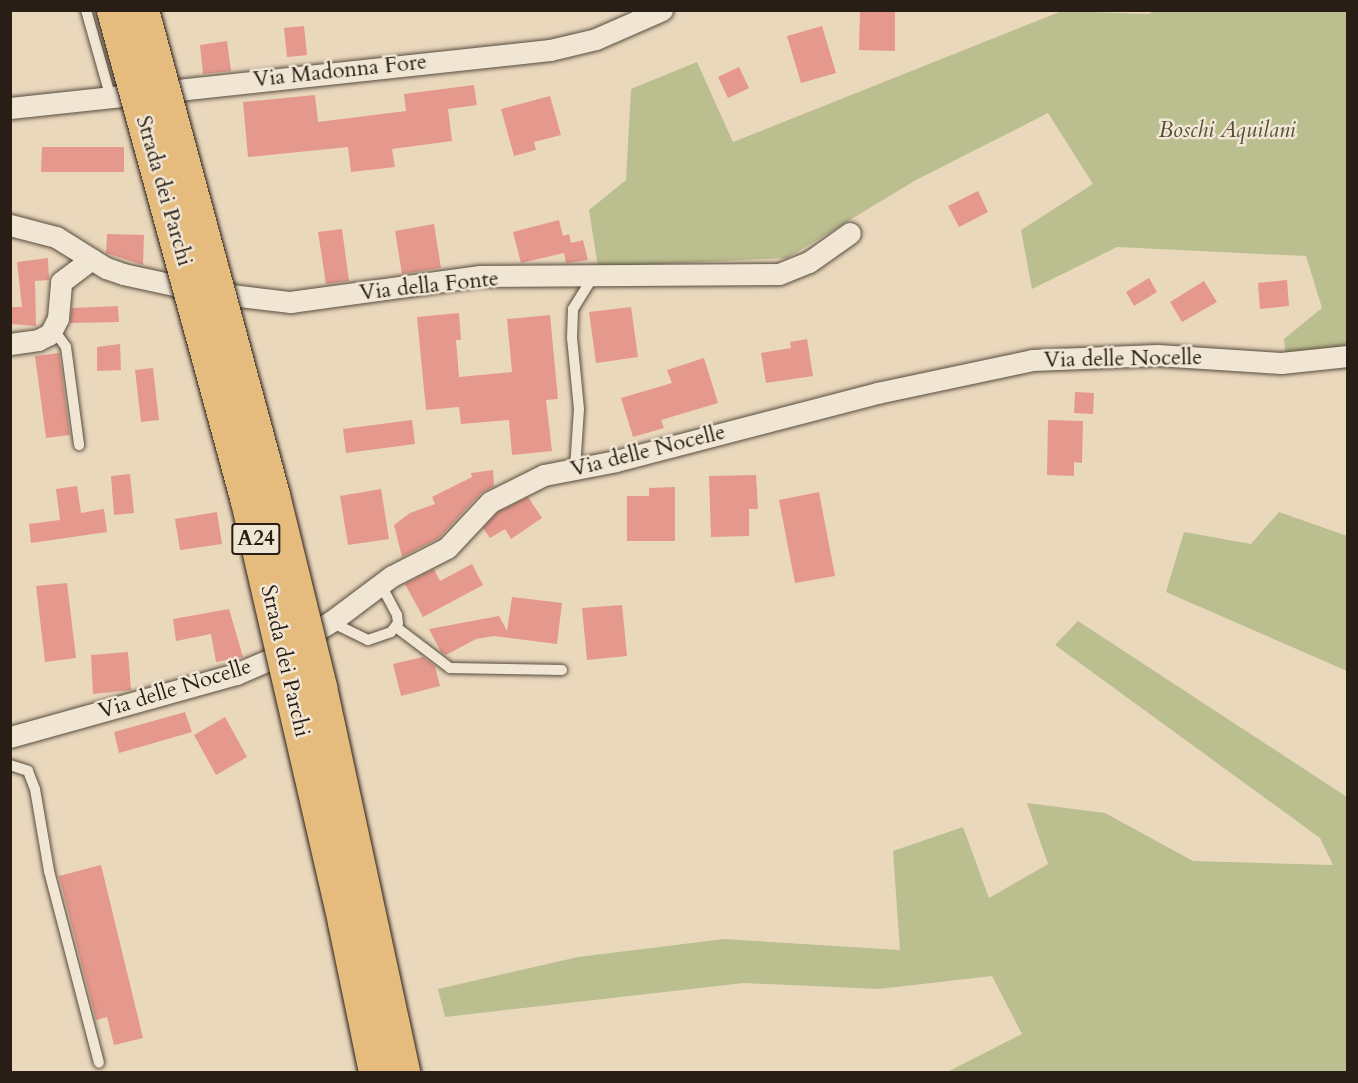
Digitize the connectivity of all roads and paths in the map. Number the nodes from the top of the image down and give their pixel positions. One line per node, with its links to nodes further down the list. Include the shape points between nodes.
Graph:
1 (86, 10): 5 (lane)
2 (113, 10): 23 (highway, Strada dei Parchi / A24, bridge, via 247,501)
3 (142, 10): 24 (highway, Strada dei Parchi / A24, bridge, via 281,529 366,893)
4 (662, 10): 5 (street, Via Madonna Fore, via 597,39 550,50)
5 (110, 95): 6 (street, Via Madonna Fore)
6 (10, 108)
7 (10, 225): 9 (street, Via della Fonte, via 56,237)
8 (850, 233): 10 (street, Via della Fonte, via 809,262 779,274)
9 (91, 259): 10 (street, Via della Fonte, via 114,271 157,282 283,302 480,276); 11 (street, via 60,282)
10 (592, 278): 15 (lane, via 573,309 579,409)
11 (53, 329): 12 (street, via 38,340); 14 (lane, via 66,347)
12 (10, 344)
13 (1347, 356): 15 (street, Via delle Nocelle, via 1293,363 1147,355 1032,360 878,393)
14 (79, 445)
15 (575, 469): 16 (street, Via delle Nocelle, via 536,477 497,498 478,512 447,548)
16 (380, 584): 17 (street, Via delle Nocelle); 18 (lane, via 397,615)
17 (331, 622): 18 (lane, via 368,640 384,637); 20 (street, Via delle Nocelle, via 281,654 246,670)
18 (396, 627): 19 (lane, via 450,668)
19 (562, 670)
20 (10, 737)
21 (10, 765): 22 (lane, via 28,771 35,789 49,871)
22 (99, 1063)
23 (375, 1072)
24 (403, 1072)

